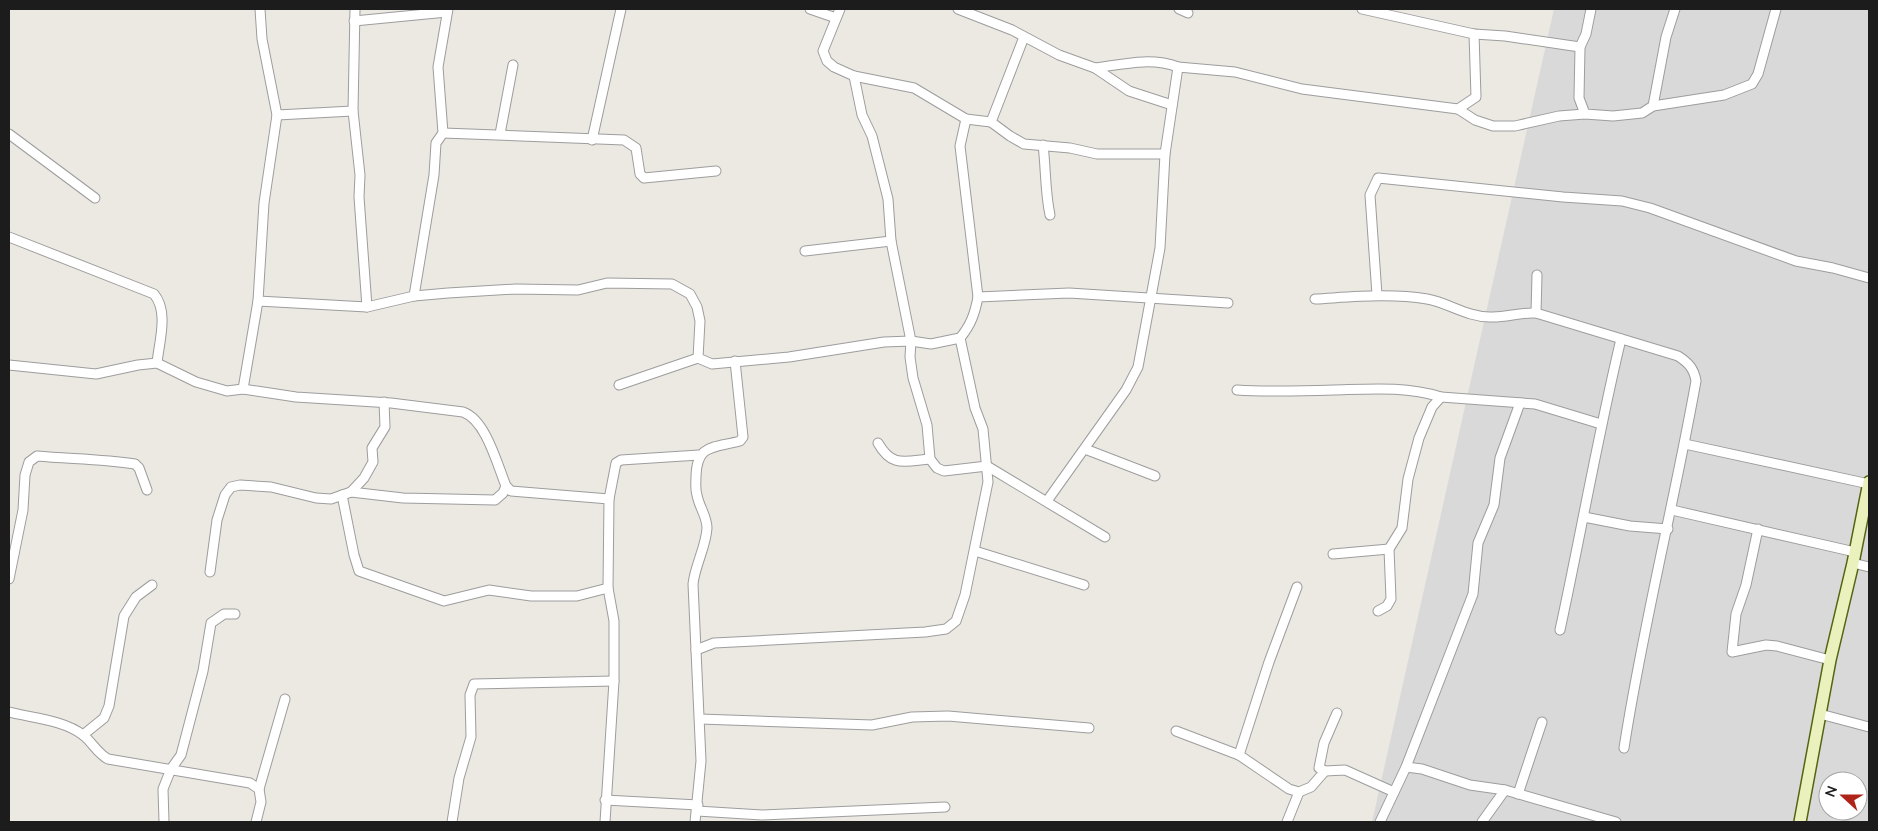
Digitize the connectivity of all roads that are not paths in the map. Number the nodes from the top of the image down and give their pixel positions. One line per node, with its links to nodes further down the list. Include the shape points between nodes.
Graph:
1 (260, 9): 28 (street, via 262,39)
2 (355, 9): 15 (street)
3 (621, 9): 34 (street)
4 (810, 9): 14 (street)
5 (840, 9): 14 (street)
6 (958, 9): 17 (street)
7 (1179, 9): 13 (street)
8 (1362, 9): 16 (street)
9 (1591, 9): 18 (street)
10 (1675, 9): 24 (street, via 1666,37)
11 (1776, 9): 24 (street, via 1758,74 1752,84 1724,95)
12 (448, 10): 15 (street); 31 (street, via 438,68)
13 (1188, 13)
14 (836, 18): 22 (street, via 824,51 834,67)
15 (354, 21): 26 (street)
16 (1474, 34): 18 (street); 25 (street, via 1476,97)
17 (1024, 37): 21 (street); 30 (street)
18 (1580, 47): 27 (street, via 1579,98)
19 (513, 65): 33 (street)
20 (1178, 67): 21 (street, via 1148,61); 23 (street); 25 (street, via 1235,72 1302,89)
21 (1095, 68): 23 (street, via 1128,92)
22 (854, 76): 29 (street, via 914,88); 41 (street, via 862,115 872,136 888,199)
23 (1172, 105): 36 (street)
24 (1653, 106): 27 (street, via 1642,113)
25 (1458, 110): 27 (street, via 1493,126 1515,126)
26 (353, 111): 28 (street); 52 (street)
27 (1585, 114)
28 (277, 115): 49 (street, via 264,203)
29 (966, 119): 30 (street); 47 (street, via 960,146)
30 (991, 122): 35 (street, via 1024,144)
31 (443, 133): 33 (street); 46 (street, via 436,143)
32 (9, 134): 38 (street)
33 (500, 134): 34 (street)
34 (592, 140): 37 (street, via 624,140 630,143 636,148 640,174 644,178)
35 (1043, 145): 36 (street, via 1097,154); 39 (street, via 1047,173 1045,192)
36 (1165, 154): 48 (street, via 1160,248)
37 (716, 171)
38 (95, 198)
39 (1050, 215)
40 (9, 237): 59 (street, via 154,294 159,300 162,316)
41 (891, 241): 42 (street); 56 (street)
42 (805, 250)
43 (1537, 275): 53 (street)
44 (1869, 278): 45 (street, via 1796,261 1659,211 1622,201 1378,178 1370,195)
45 (1377, 295): 50 (street); 53 (street, via 1428,300 1474,316 1490,318)
46 (414, 296): 52 (street); 57 (street, via 516,289 578,290 607,283 672,284 690,294 697,307 700,321)
47 (978, 297): 48 (street, via 1069,293); 54 (street, via 975,313)
48 (1151, 299): 51 (street); 70 (street, via 1138,367)
49 (258, 300): 52 (street); 62 (street)
50 (1315, 300)
51 (1228, 303)
52 (367, 307)
53 (1536, 313): 55 (street)
54 (960, 338): 56 (street, via 931,344); 73 (street, via 975,408 983,429)
55 (1621, 339): 67 (street); 69 (street, via 1678,356 1694,371 1696,381)
56 (911, 341): 58 (street); 72 (street, via 913,378 927,425)
57 (698, 358): 58 (street, via 712,364); 61 (street, via 648,373)
58 (735, 362): 71 (street, via 743,437 740,441 705,450)
59 (157, 363): 60 (street, via 96,374); 62 (street, via 213,388 227,391)
60 (9, 365)
61 (619, 386)
62 (243, 389): 65 (street, via 296,397)
63 (1237, 390): 64 (street, via 1392,388)
64 (1441, 397): 66 (street); 87 (street, via 1432,407 1419,438 1408,479 1402,528)
65 (384, 402): 76 (street, via 473,415 480,424); 78 (street, via 385,427 372,448 373,462 364,478)
66 (1520, 403): 67 (street, via 1552,408); 116 (street, via 1500,458 1494,505 1478,543 1473,594)
67 (1600, 424): 83 (street)
68 (878, 443): 72 (street, via 893,461)
69 (1685, 444): 75 (street); 82 (street)
70 (1085, 449): 74 (street); 80 (street)
71 (698, 455): 79 (street, via 621,460 616,463); 101 (street, via 696,494 707,528 694,572)
72 (930, 459): 73 (street, via 944,471)
73 (987, 466): 80 (street); 88 (street, via 988,482)
74 (1155, 476)
75 (1869, 483): 81 (street)
76 (506, 486): 78 (street, via 495,500); 79 (street, via 511,491 523,493)
77 (147, 490): 93 (street, via 135,464 37,456 29,462 25,474 23,510)
78 (346, 493): 92 (street, via 331,499 271,486 231,487 217,520); 97 (street, via 359,571 434,600 452,600 489,590 531,596 577,596)
79 (608, 500): 97 (street)
80 (1047, 501): 86 (street)
81 (1867, 506): 90 (street)
82 (1672, 510): 84 (street); 85 (street)
83 (1584, 517): 85 (street); 100 (street)
84 (1758, 528): 90 (street); 102 (street, via 1746,585 1736,614 1732,652 1772,646)
85 (1668, 529): 114 (street, via 1638,659)
86 (1105, 538)
87 (1389, 549): 89 (street); 98 (street, via 1391,599)
88 (975, 551): 95 (street); 101 (street, via 956,621 946,629 891,636 817,636 714,643)
89 (1333, 554)
90 (1854, 557): 91 (street); 102 (street)
91 (1869, 567)
92 (210, 572)
93 (9, 579)
94 (152, 585): 113 (street, via 136,597 124,616 109,706 99,724)
95 (1084, 585)
96 (1297, 587): 115 (street)
97 (608, 588): 103 (street, via 614,621)
98 (1378, 611)
99 (235, 614): 117 (street, via 224,614 211,623 203,671 181,755)
100 (1560, 630)
101 (696, 650): 108 (street)
102 (1830, 660): 107 (street)
103 (614, 681): 124 (street); 129 (street, via 474,684 470,701 471,737 459,778)
104 (285, 699): 119 (street)
105 (9, 712): 113 (street, via 69,727)
106 (1337, 713): 118 (street, via 1319,766)
107 (1820, 714): 110 (street); 136 (street)
108 (700, 719): 111 (street, via 872,725 912,717 948,716); 126 (street, via 702,761)
109 (1542, 722): 123 (street)
110 (1869, 727)
111 (1089, 728)
112 (1176, 731): 115 (street)
113 (83, 735): 117 (street, via 99,754 108,759)
114 (1624, 748)
115 (1239, 755): 121 (street)
116 (1406, 767): 120 (street, via 1470,785); 122 (street)
117 (171, 769): 119 (street, via 250,783); 127 (street, via 163,789)
118 (1325, 771): 121 (street, via 1311,787); 122 (street, via 1345,770)
119 (259, 789): 128 (street, via 261,802)
120 (1505, 790): 123 (street); 134 (street)
121 (1298, 792): 132 (street)
122 (1394, 792): 133 (street)
123 (1518, 794): 135 (street)
124 (605, 800): 126 (street); 130 (street)
125 (945, 807): 126 (street, via 762,815)
126 (697, 808): 131 (street)
127 (164, 822)
128 (256, 822)
129 (452, 822)
130 (605, 822)
131 (695, 822)
132 (1287, 822)
133 (1380, 822)
134 (1482, 822)
135 (1616, 822)
136 (1800, 822)

